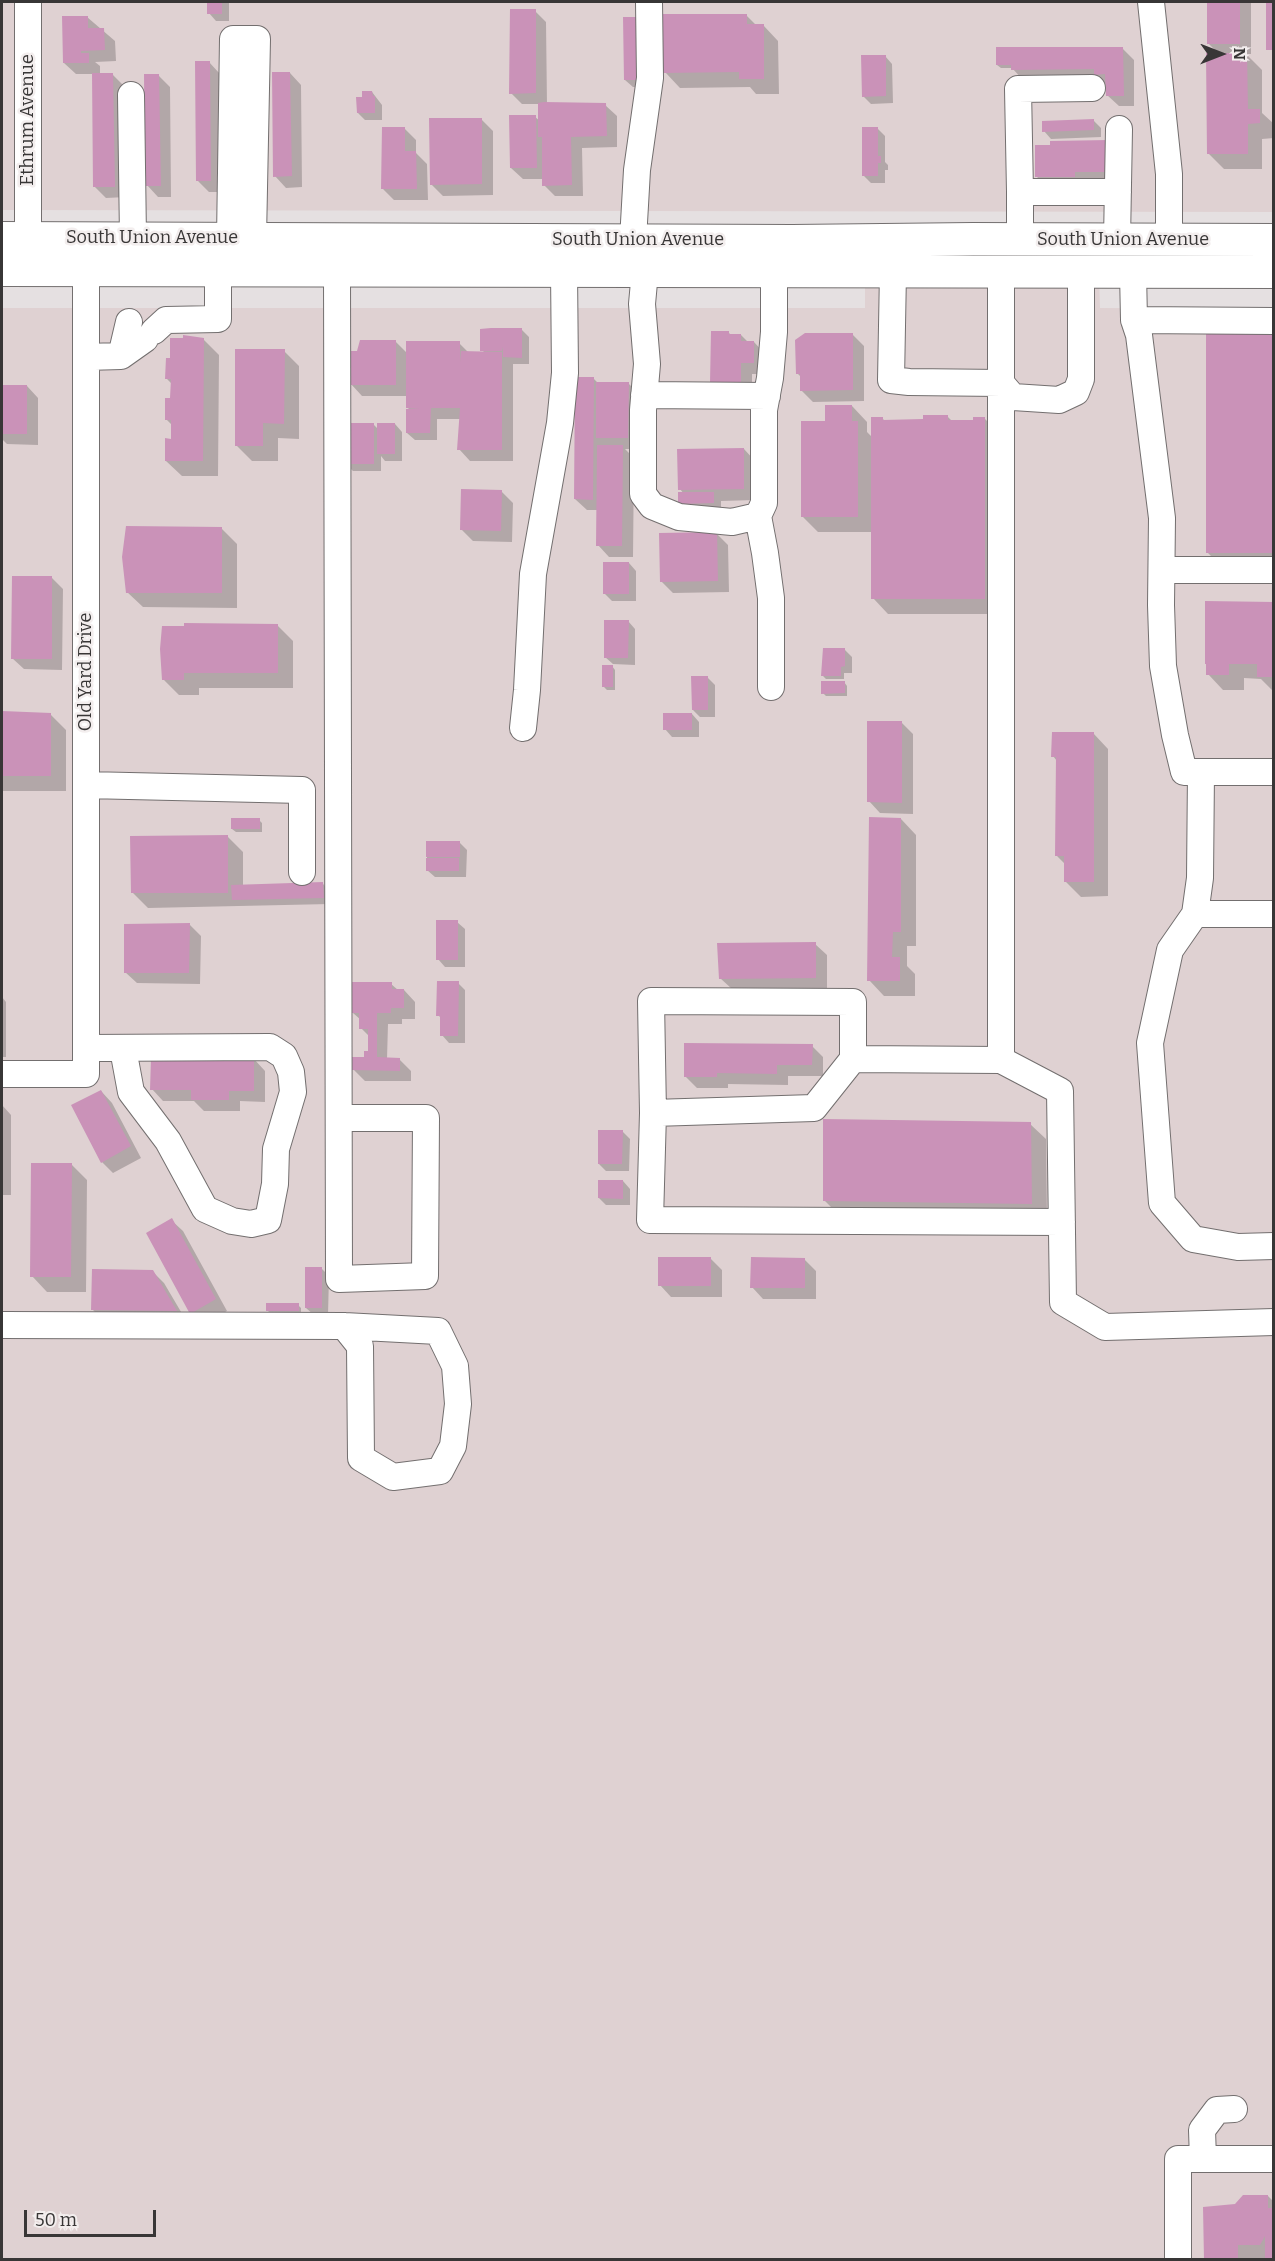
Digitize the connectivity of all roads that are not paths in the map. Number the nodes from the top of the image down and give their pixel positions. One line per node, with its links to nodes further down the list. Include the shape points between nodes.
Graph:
1 (28, 2): 9 (street, Ethrum Avenue)
2 (649, 2): 13 (street, via 650,78)
3 (1151, 2): 16 (street, via 1169,174)
4 (1092, 88): 7 (street, via 1018,89)
5 (131, 94): 10 (street)
6 (1119, 129): 8 (street)
7 (1020, 192): 8 (street); 14 (street)
8 (1118, 192): 15 (street)
9 (15, 238): 10 (main road, South Union Avenue)
10 (133, 238): 11 (main road, South Union Avenue)
11 (242, 238): 11 (street, via 257,39 233,39); 13 (main road, South Union Avenue)
12 (954, 239): 14 (main road, South Union Avenue); 18 (main road, South Union Avenue); 28 (main road, via 937,254 884,256)
13 (633, 240): 18 (main road, South Union Avenue); 24 (main road, via 615,253 480,255 466,258)
14 (1020, 240): 15 (main road, South Union Avenue)
15 (1117, 240): 16 (main road, South Union Avenue)
16 (1169, 240): 17 (main road, South Union Avenue); 30 (main road, via 1167,250 1155,254 1038,254 1020,259)
17 (1274, 240)
18 (792, 241): 26 (main road, via 772,255 656,255)
19 (1274, 258): 33 (main road, via 1243,259)
20 (2, 270): 21 (main road, South Union Avenue)
21 (86, 270): 22 (main road, South Union Avenue); 37 (street, Old Yard Drive)
22 (218, 271): 23 (main road, South Union Avenue); 37 (street, via 218,319 147,325 122,356)
23 (337, 271): 24 (main road, South Union Avenue); 58 (street)
24 (454, 271): 25 (main road, South Union Avenue)
25 (564, 271): 26 (main road, South Union Avenue); 45 (street, via 565,373 533,574)
26 (645, 271): 27 (main road, South Union Avenue); 39 (street)
27 (774, 272): 28 (main road, South Union Avenue); 40 (street, via 774,332)
28 (828, 272): 29 (main road, South Union Avenue)
29 (893, 272): 30 (main road, South Union Avenue); 38 (street, via 891,380)
30 (1001, 272): 31 (main road, South Union Avenue); 38 (street)
31 (1081, 272): 32 (main road, South Union Avenue); 38 (street, via 1081,379 1076,392 1059,400 1013,398)
32 (1133, 272): 33 (main road, South Union Avenue); 35 (street)
33 (1203, 272): 34 (main road, South Union Avenue)
34 (1274, 272)
35 (1134, 320): 36 (street); 42 (street, via 1162,518)
36 (1274, 321)
37 (86, 357): 48 (street, Old Yard Drive)
38 (1001, 383): 55 (street)
39 (644, 395): 40 (street); 41 (street, via 643,494 652,506 679,517 732,522)
40 (767, 396): 41 (street, via 764,503)
41 (758, 516): 44 (street, via 771,598)
42 (1162, 570): 43 (street); 46 (street, via 1163,666 1175,735 1184,772)
43 (1274, 570)
44 (771, 687)
45 (523, 728)
46 (1201, 772): 47 (street); 50 (street, via 1200,878)
47 (1274, 772)
48 (86, 785): 49 (street, via 302,790); 52 (street, Old Yard Drive)
49 (303, 872)
50 (1195, 914): 51 (street); 60 (street, via 1170,950 1150,1043 1162,1203 1193,1239 1238,1247)
51 (1274, 914)
52 (86, 1048): 53 (street); 56 (street, Old Yard Drive, via 86,1074)
53 (123, 1049): 53 (street, via 270,1047 284,1056 293,1092 276,1149 275,1184 267,1220 251,1224 232,1221 205,1209 168,1141 131,1092)
54 (853, 1059): 55 (street); 57 (street, via 814,1108); 57 (street, via 853,1002 651,1001)
55 (1001, 1060): 59 (street, via 1060,1091)
56 (2, 1074)
57 (653, 1113): 59 (street, via 650,1220)
58 (339, 1118): 58 (street, via 339,1279 425,1276 426,1118)
59 (1062, 1221): 61 (street, via 1063,1302 1105,1327)
60 (1274, 1246)
61 (1274, 1322)
62 (2, 1325): 63 (street)
63 (344, 1326): 63 (street, via 360,1347 361,1458 393,1478 440,1472 453,1446 458,1404 455,1366 438,1331)
64 (1234, 2109): 66 (street, via 1217,2110 1202,2130)
65 (1274, 2158): 66 (street)
66 (1203, 2159): 67 (street, via 1178,2159)
67 (1178, 2259)

